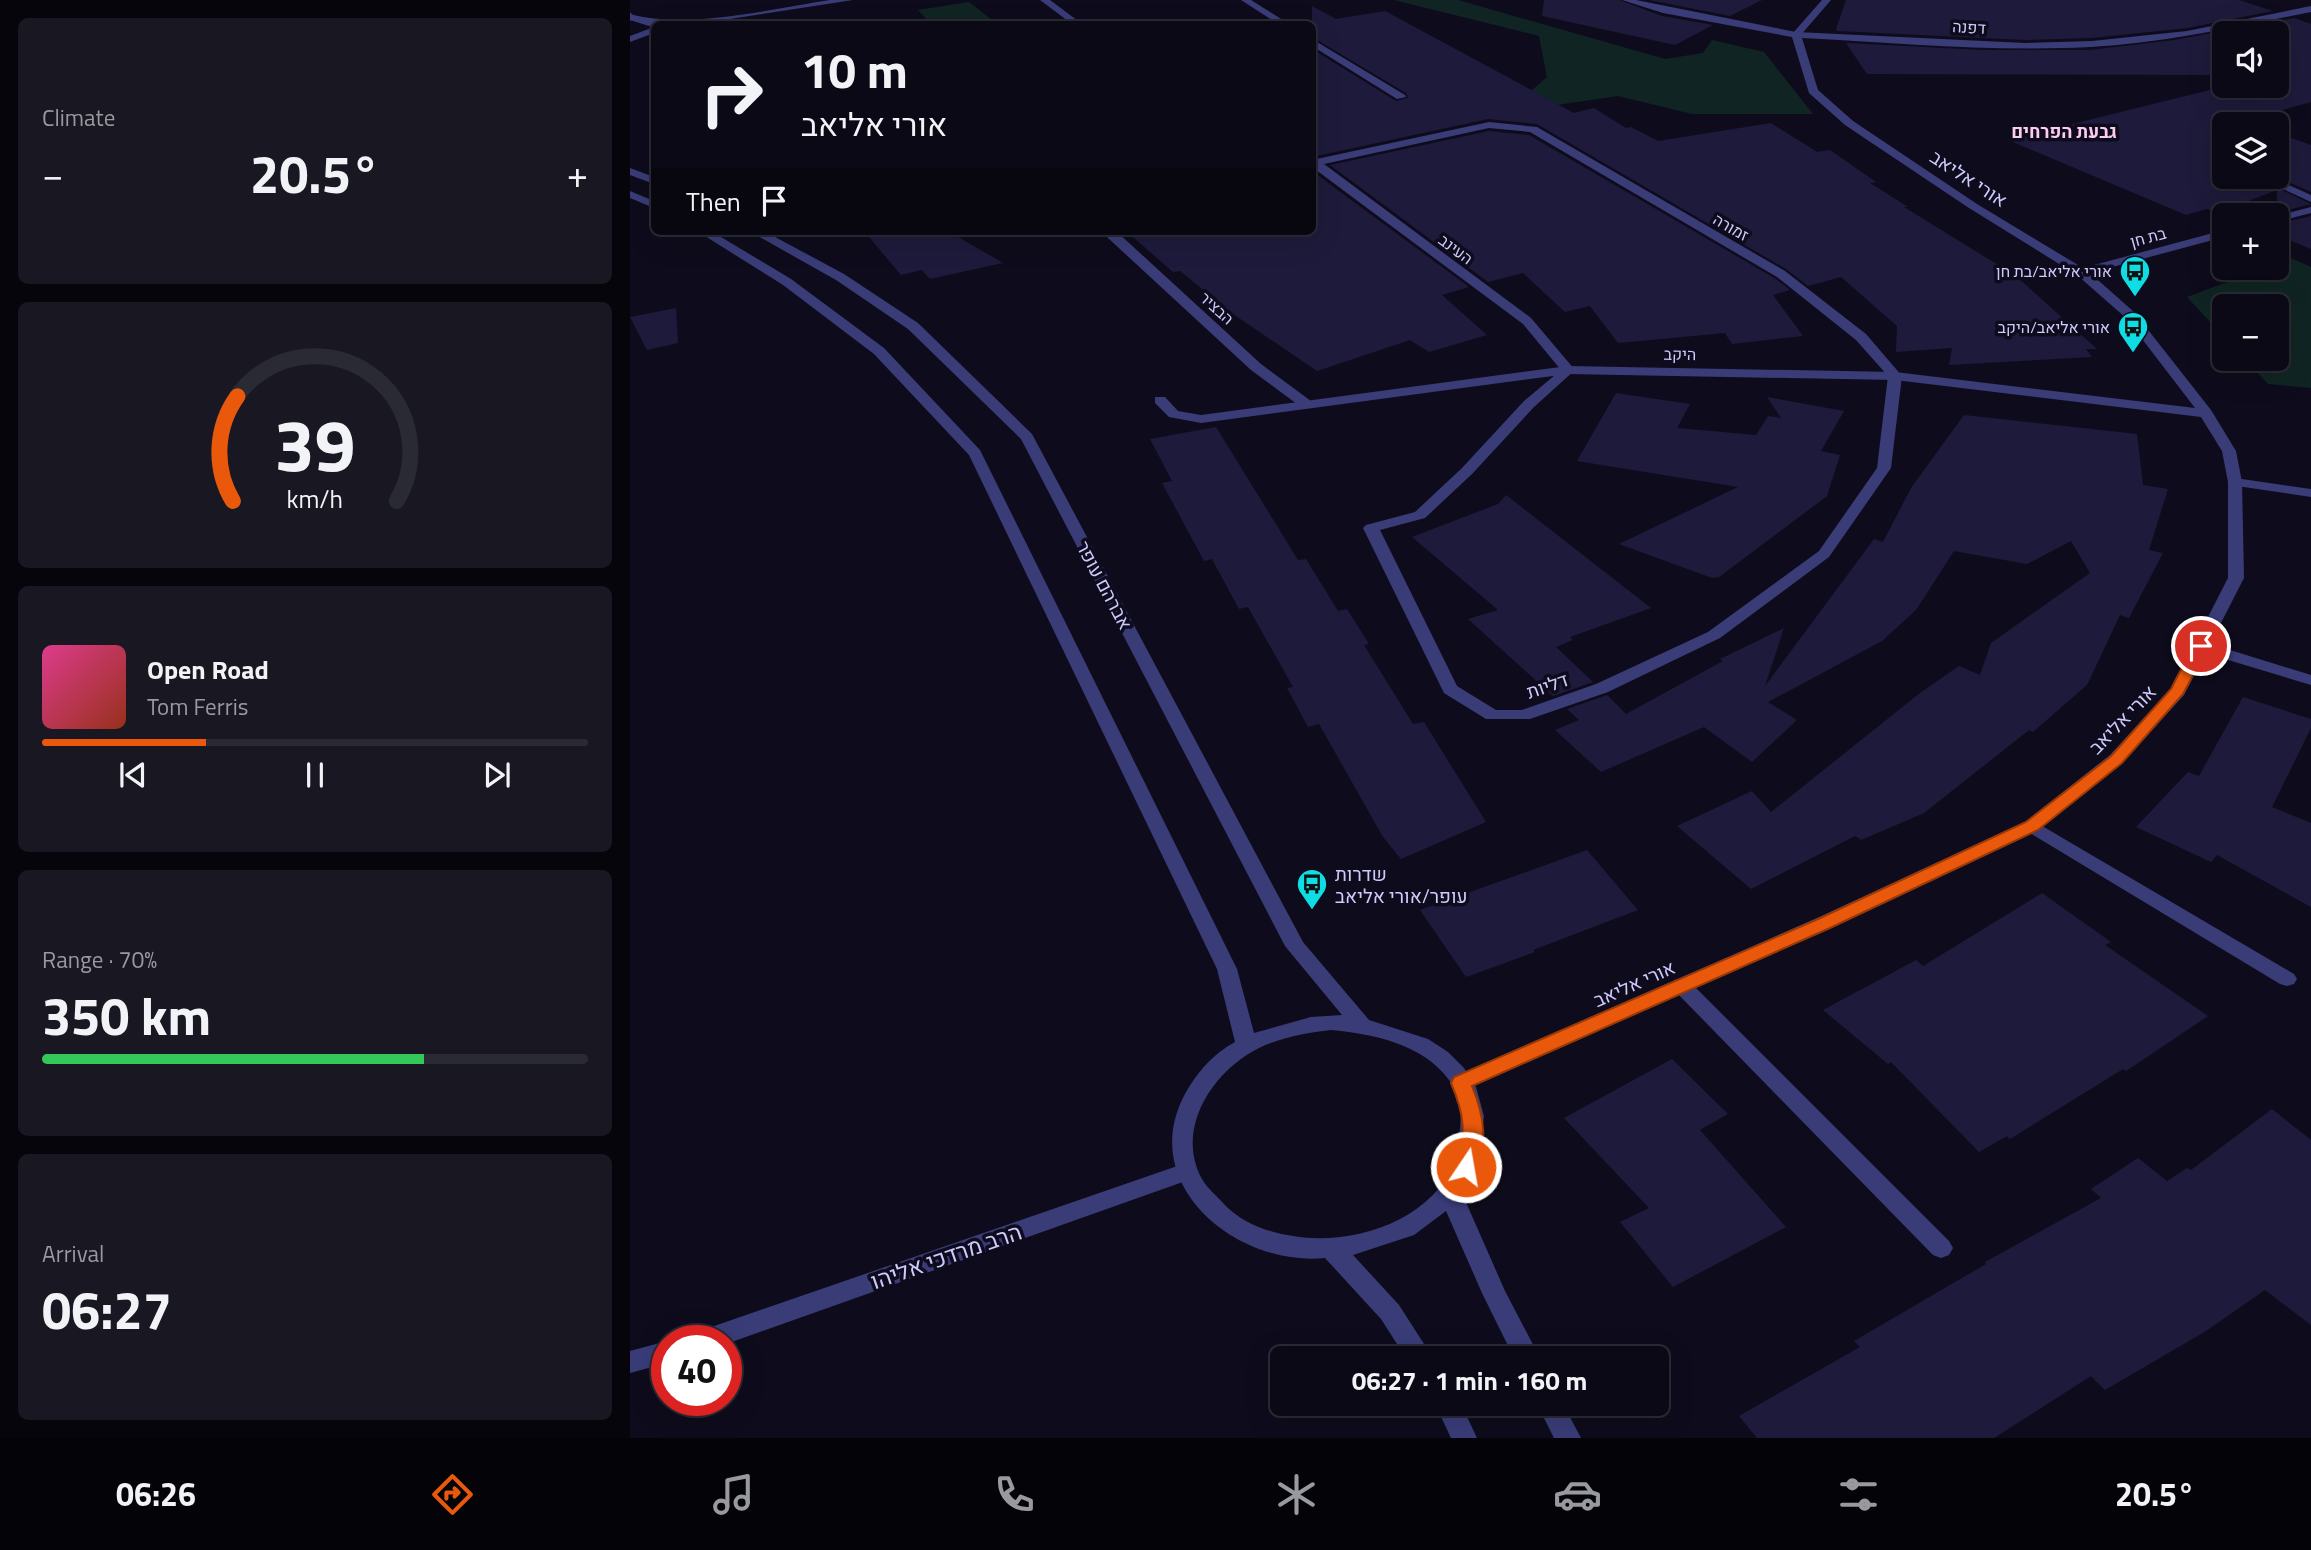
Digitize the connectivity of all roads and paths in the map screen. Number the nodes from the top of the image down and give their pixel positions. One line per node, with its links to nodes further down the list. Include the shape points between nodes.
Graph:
1 (849, 0): 8 (street)
2 (1044, 0): 9 (street)
3 (1245, 0): 10 (street)
4 (1626, 0): 13 (street, דפנה)
5 (1826, 0): 13 (street)
6 (2311, 9): 13 (street, דפנה, via 2187,34 2092,44 2025,46)
7 (630, 17): 11 (street)
8 (706, 21)
9 (1073, 21)
10 (1279, 21)
11 (651, 23)
12 (651, 31): 14 (street)
13 (1796, 34): 31 (street, אורי אליאב, via 1813,91 1849,123)
14 (630, 39)
15 (1316, 44): 16 (street)
16 (1401, 97)
17 (1316, 164): 33 (street, זמורה, via 1489,125 1533,129 1781,274 1861,337)
18 (1316, 165): 32 (street, העינב, via 1527,321)
19 (630, 171): 20 (street)
20 (651, 180)
21 (2289, 189): 23 (street)
22 (630, 194): 24 (street)
23 (2311, 199)
24 (651, 204)
25 (2311, 210): 26 (street)
26 (2289, 216)
27 (710, 235): 45 (street, via 787,282 879,351 975,453 1227,969)
28 (762, 235): 44 (street, אברהם עופר, via 840,277 913,327 1027,437 1295,946)
29 (1112, 235): 35 (street, הבציר, via 1256,367)
30 (2212, 236): 31 (street, בת חן)
31 (2081, 272): 36 (street, אורי אליאב, via 2130,315)
32 (1568, 370): 33 (street, היקב); 33 (street, דליות, via 1420,516 1371,528 1450,689 1492,715 1524,715 1602,688 1714,635 1824,554 1884,468); 35 (street, היקב)
33 (1895, 376): 36 (street, היקב)
34 (1160, 400): 35 (street, היקב, via 1174,414 1201,419)
35 (1306, 404)
36 (2206, 413): 37 (street, אורי אליאב, via 2229,451)
37 (2235, 481): 38 (street); 39 (street, אורי אליאב, via 2236,578)
38 (2311, 493)
39 (2201, 646): 40 (street); 41 (street, אורי אליאב, via 2178,691 2116,760)
40 (2311, 680)
41 (2032, 826): 42 (street); 43 (street, אורי אליאב)
42 (2287, 979)
43 (1681, 985): 46 (street, אורי אליאב); 49 (street)
44 (1361, 1024): 45 (street, via 1302,1025); 46 (street, via 1420,1044)
45 (1246, 1045): 47 (street, via 1219,1064 1198,1088 1185,1115 1181,1143)
46 (1461, 1083): 48 (street, via 1472,1109 1474,1138 1466,1167)
47 (1186, 1172): 50 (street, via 1201,1198 1224,1221 1256,1238 1292,1247); 51 (street, הרב מרדכי אליהו)
48 (1450, 1194): 50 (street, via 1428,1215 1399,1232 1367,1244); 53 (street)
49 (1941, 1248)
50 (1332, 1249): 52 (street, via 1390,1312)
51 (742, 1327)
52 (1412, 1346)
53 (1521, 1346)
54 (651, 1356): 55 (street)
55 (630, 1362)
56 (1454, 1416): 58 (street)
57 (1556, 1416): 59 (street)
58 (1464, 1438)
59 (1568, 1438)

